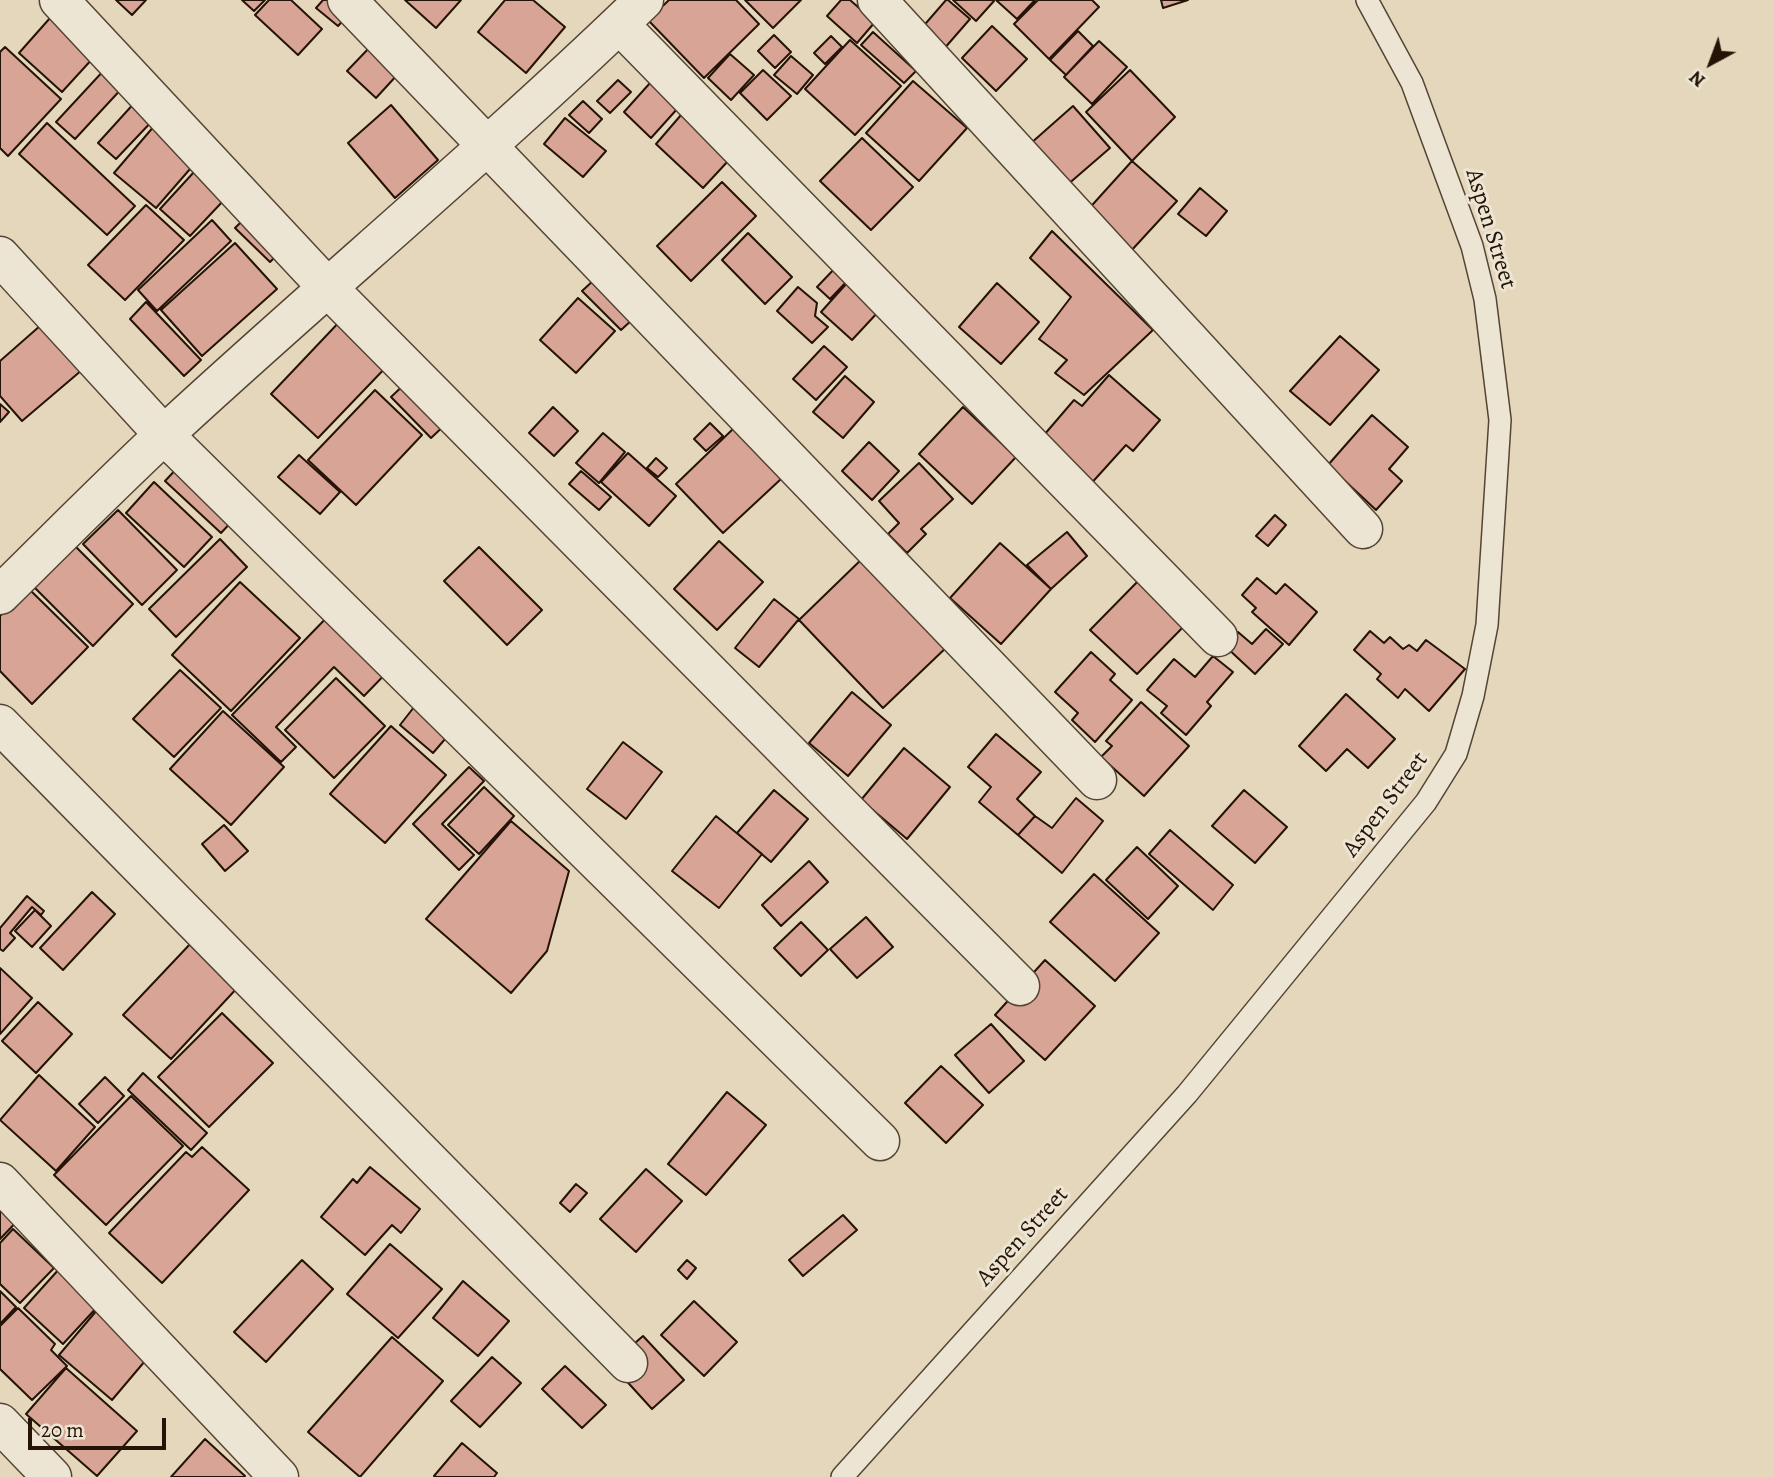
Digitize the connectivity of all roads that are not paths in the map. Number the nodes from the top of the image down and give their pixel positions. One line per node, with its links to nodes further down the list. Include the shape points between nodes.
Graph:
1 (59, 0): 8 (street)
2 (347, 0): 6 (street)
3 (877, 0): 10 (street)
4 (1367, 0): 22 (lane, Aspen Street, via 1412,83 1472,246 1485,299 1500,420 1487,625 1474,696 1456,754 1426,802 1186,1094)
5 (631, 12): 6 (street); 12 (street)
6 (487, 147): 8 (street); 14 (street)
7 (0, 256): 9 (street)
8 (327, 287): 9 (street); 15 (street)
9 (164, 435): 11 (street); 16 (street)
10 (1363, 529)
11 (0, 596)
12 (1217, 637)
13 (0, 724): 18 (street)
14 (1097, 780)
15 (1020, 986)
16 (880, 1141)
17 (0, 1182): 21 (street)
18 (628, 1363)
19 (0, 1423): 20 (street)
20 (52, 1477)
21 (279, 1477)
22 (842, 1477)

